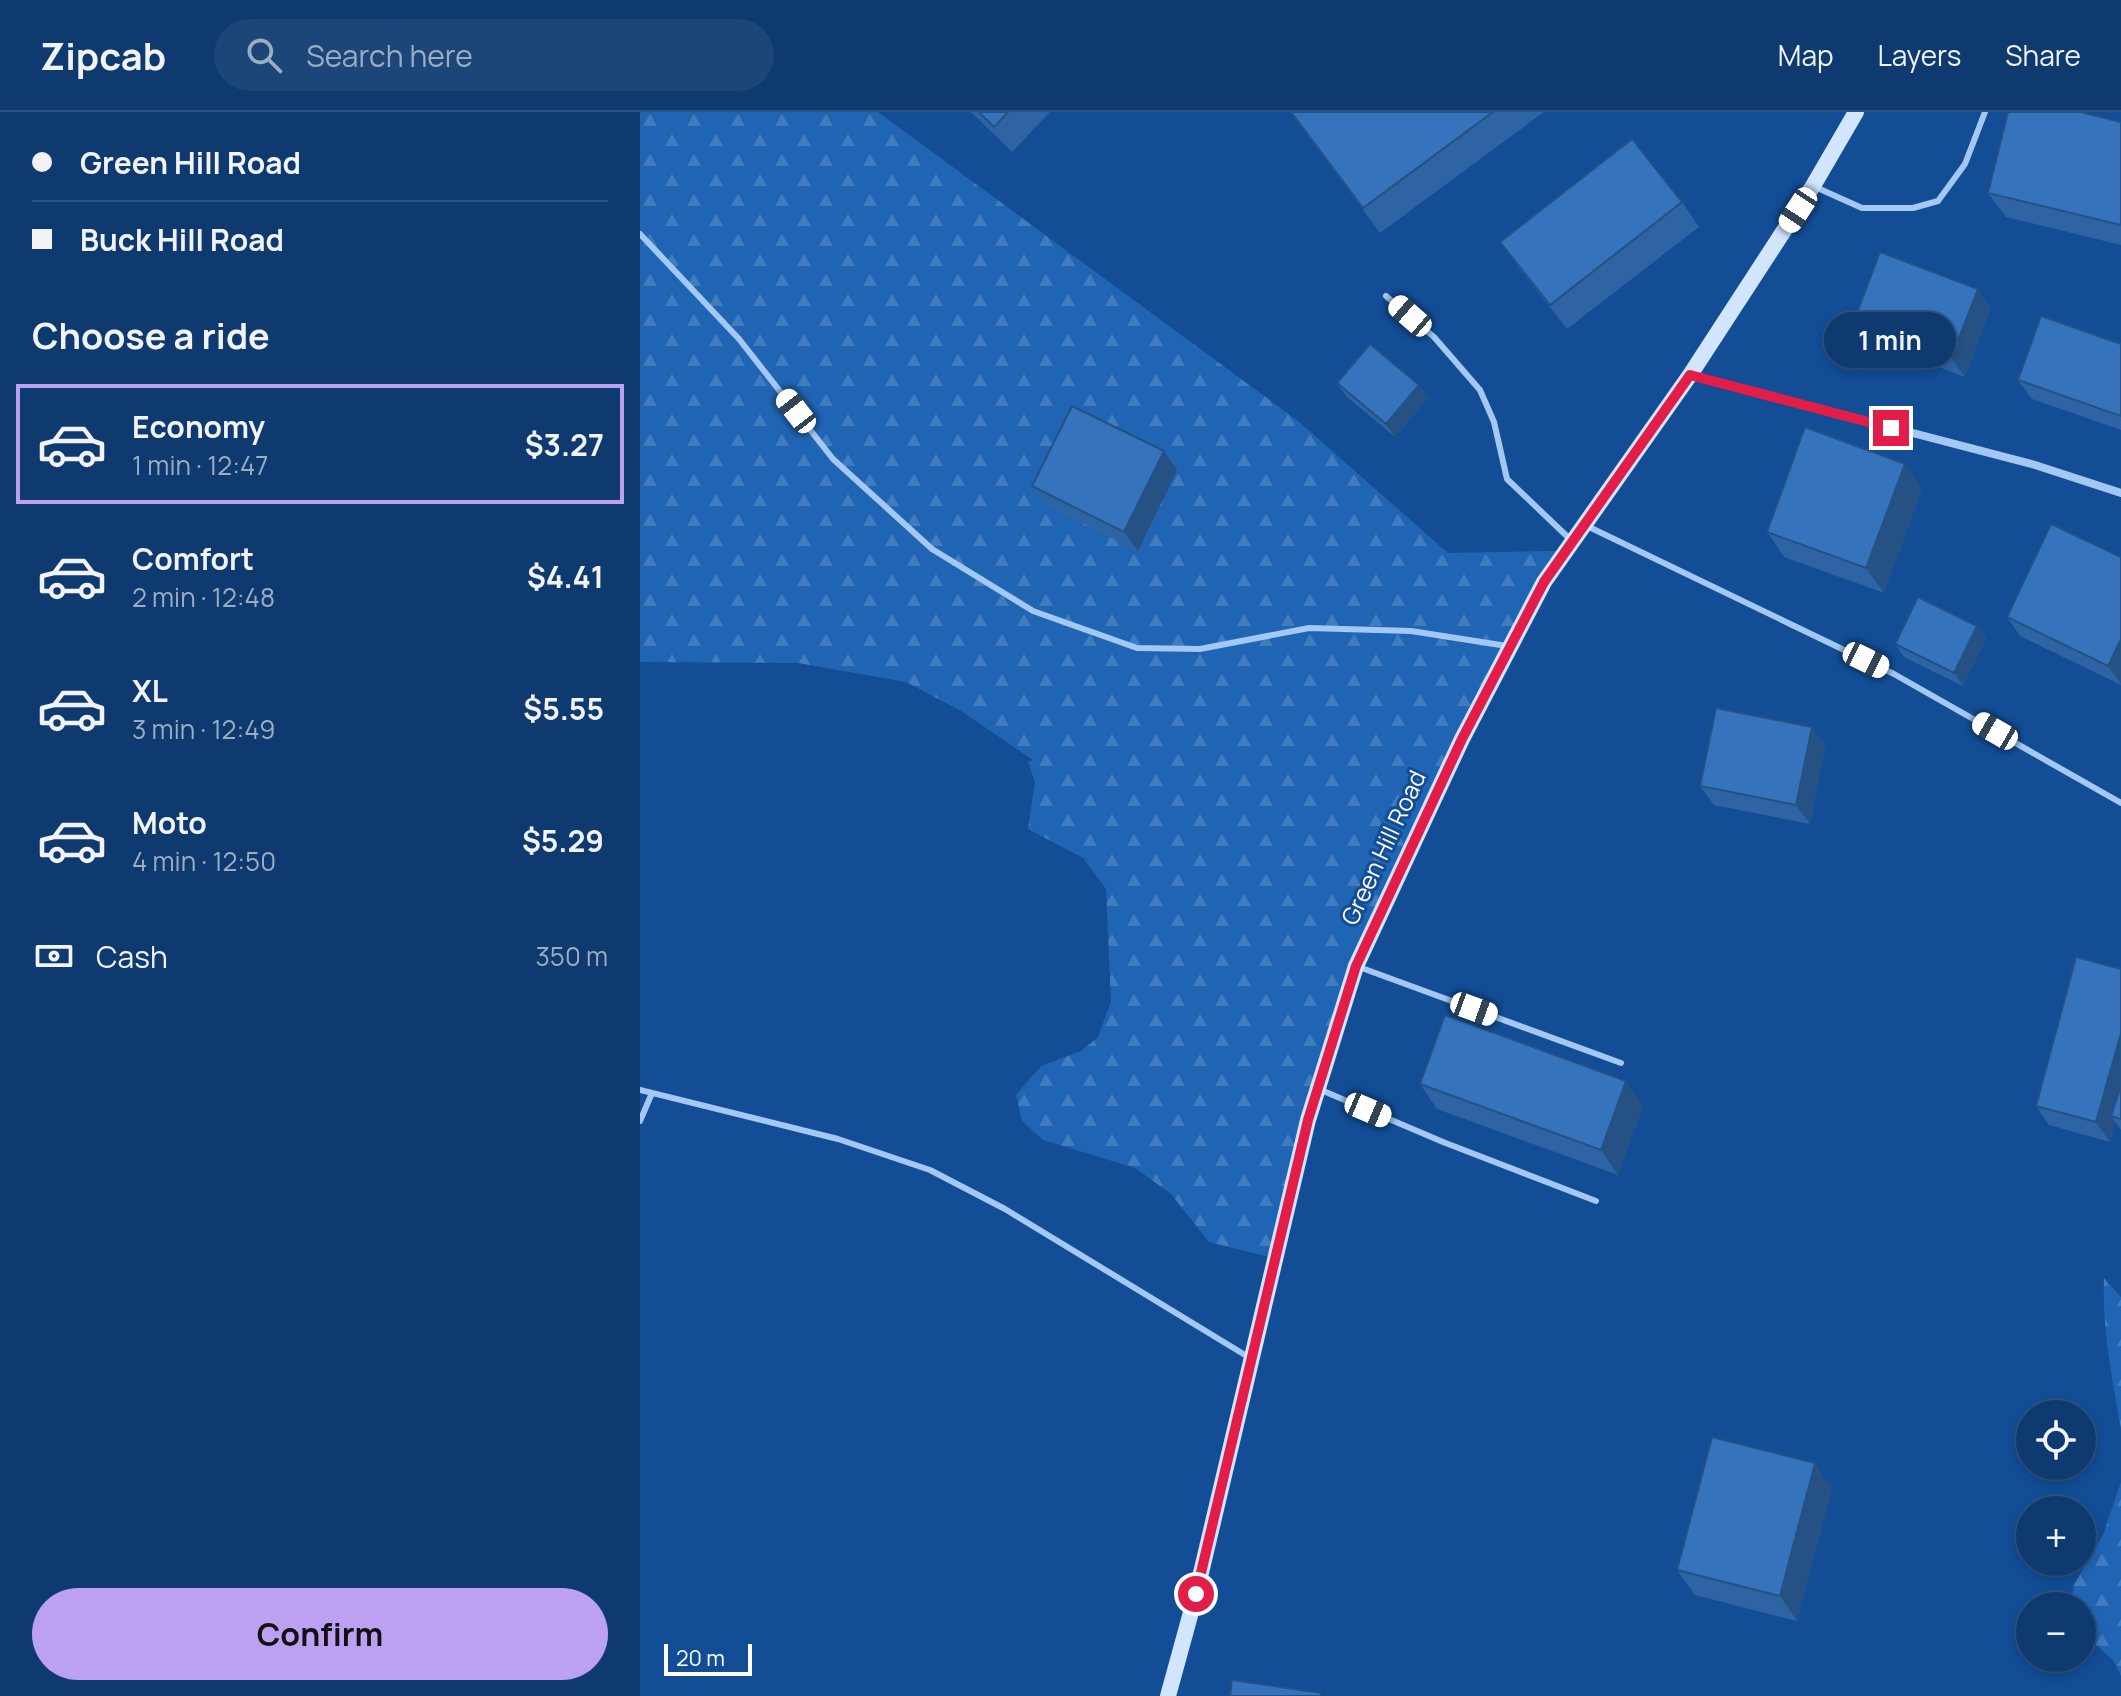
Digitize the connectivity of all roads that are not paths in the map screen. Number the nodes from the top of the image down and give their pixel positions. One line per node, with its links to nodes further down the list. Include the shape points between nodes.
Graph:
1 (1856, 112): 3 (main road, Green Hill Road)
2 (1985, 112): 3 (lane, via 1965,164 1938,201 1913,208 1862,208)
3 (1813, 186): 6 (main road, Green Hill Road)
4 (640, 234): 10 (lane, via 739,339 833,459 932,549 1033,611 1137,648 1200,649 1309,628 1411,631)
5 (1386, 296): 9 (lane, via 1434,337 1480,390 1494,422 1507,479)
6 (1690, 375): 7 (street, via 2035,465); 8 (main road, Green Hill Road)
7 (2121, 493)
8 (1584, 524): 9 (main road, Green Hill Road); 11 (lane, via 1894,674)
9 (1572, 541): 10 (main road, Green Hill Road)
10 (1510, 647): 12 (main road, Green Hill Road)
11 (2121, 803)
12 (1356, 966): 13 (lane); 14 (main road, Green Hill Road)
13 (1621, 1063)
14 (1317, 1089): 18 (lane); 19 (main road, Green Hill Road)
15 (640, 1090): 16 (lane)
16 (652, 1093): 17 (lane); 19 (lane, via 838,1139 930,1170 1005,1209)
17 (640, 1121)
18 (1596, 1201)
19 (1250, 1358): 20 (main road, Green Hill Road)
20 (1168, 1696)

